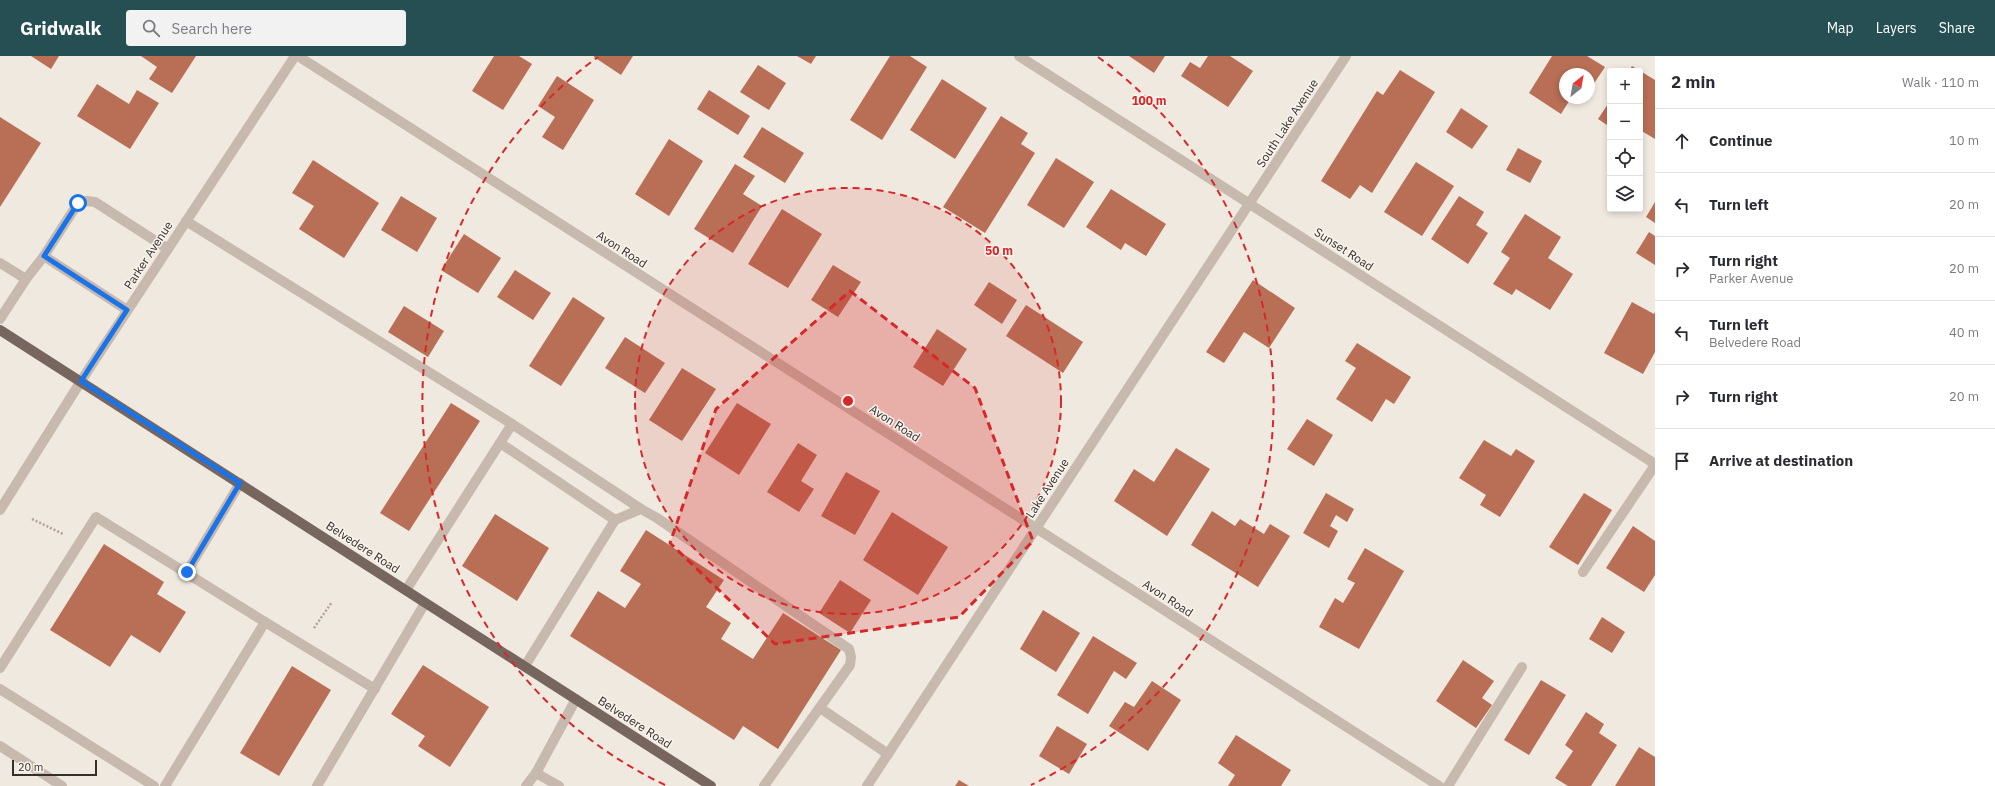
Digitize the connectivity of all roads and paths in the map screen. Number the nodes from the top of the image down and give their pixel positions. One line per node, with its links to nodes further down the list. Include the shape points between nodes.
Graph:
1 (295, 56): 6 (street, Parker Avenue)
2 (298, 56): 23 (street, Avon Road)
3 (1019, 56): 5 (street, Sunset Road)
4 (1346, 56): 5 (street, South Lake Avenue)
5 (1249, 203): 17 (street, Sunset Road); 23 (street, Lake Avenue)
6 (186, 221): 7 (street, Parker Avenue); 15 (street)
7 (168, 249): 8 (street, via 95,202 87,201 78,203); 11 (street, Parker Avenue)
8 (44, 256): 10 (street); 11 (street)
9 (0, 263): 10 (street)
10 (26, 279): 12 (street)
11 (127, 310): 14 (street, Parker Avenue)
12 (0, 319)
13 (0, 330): 14 (main road, Belvedere Road)
14 (81, 381): 18 (main road, Belvedere Road); 20 (street, Parker Avenue)
15 (512, 424): 16 (street); 19 (street)
16 (500, 443): 22 (street); 27 (street)
17 (1655, 464): 26 (street)
18 (240, 483): 25 (street); 27 (main road, Belvedere Road)
19 (641, 509): 22 (street); 38 (street, via 849,649 850,665)
20 (0, 510)
21 (32, 519): 24 (path)
22 (615, 520): 32 (street)
23 (1036, 529): 40 (street, Lake Avenue); 51 (street, Avon Road)
24 (63, 534)
25 (187, 572): 30 (street); 34 (street, via 96,516)
26 (1583, 572)
27 (406, 590): 29 (main road, Belvedere Road)
28 (332, 602): 31 (path)
29 (426, 603): 32 (main road, Belvedere Road); 36 (street)
30 (265, 622): 36 (street); 44 (street)
31 (314, 628)
32 (525, 666): 37 (main road, Belvedere Road)
33 (1522, 667): 52 (street)
34 (0, 668)
35 (0, 689): 43 (street)
36 (375, 689): 45 (street)
37 (576, 699): 41 (street); 48 (main road, Belvedere Road)
38 (820, 708): 40 (street); 49 (street)
39 (0, 746): 42 (street)
40 (888, 754): 50 (street, Lake Avenue)
41 (536, 773): 46 (street); 47 (street)
42 (62, 786)
43 (154, 786)
44 (165, 786)
45 (317, 786)
46 (526, 786)
47 (559, 786)
48 (711, 786)
49 (764, 786)
50 (867, 786)
51 (1438, 786)
52 (1448, 786)

